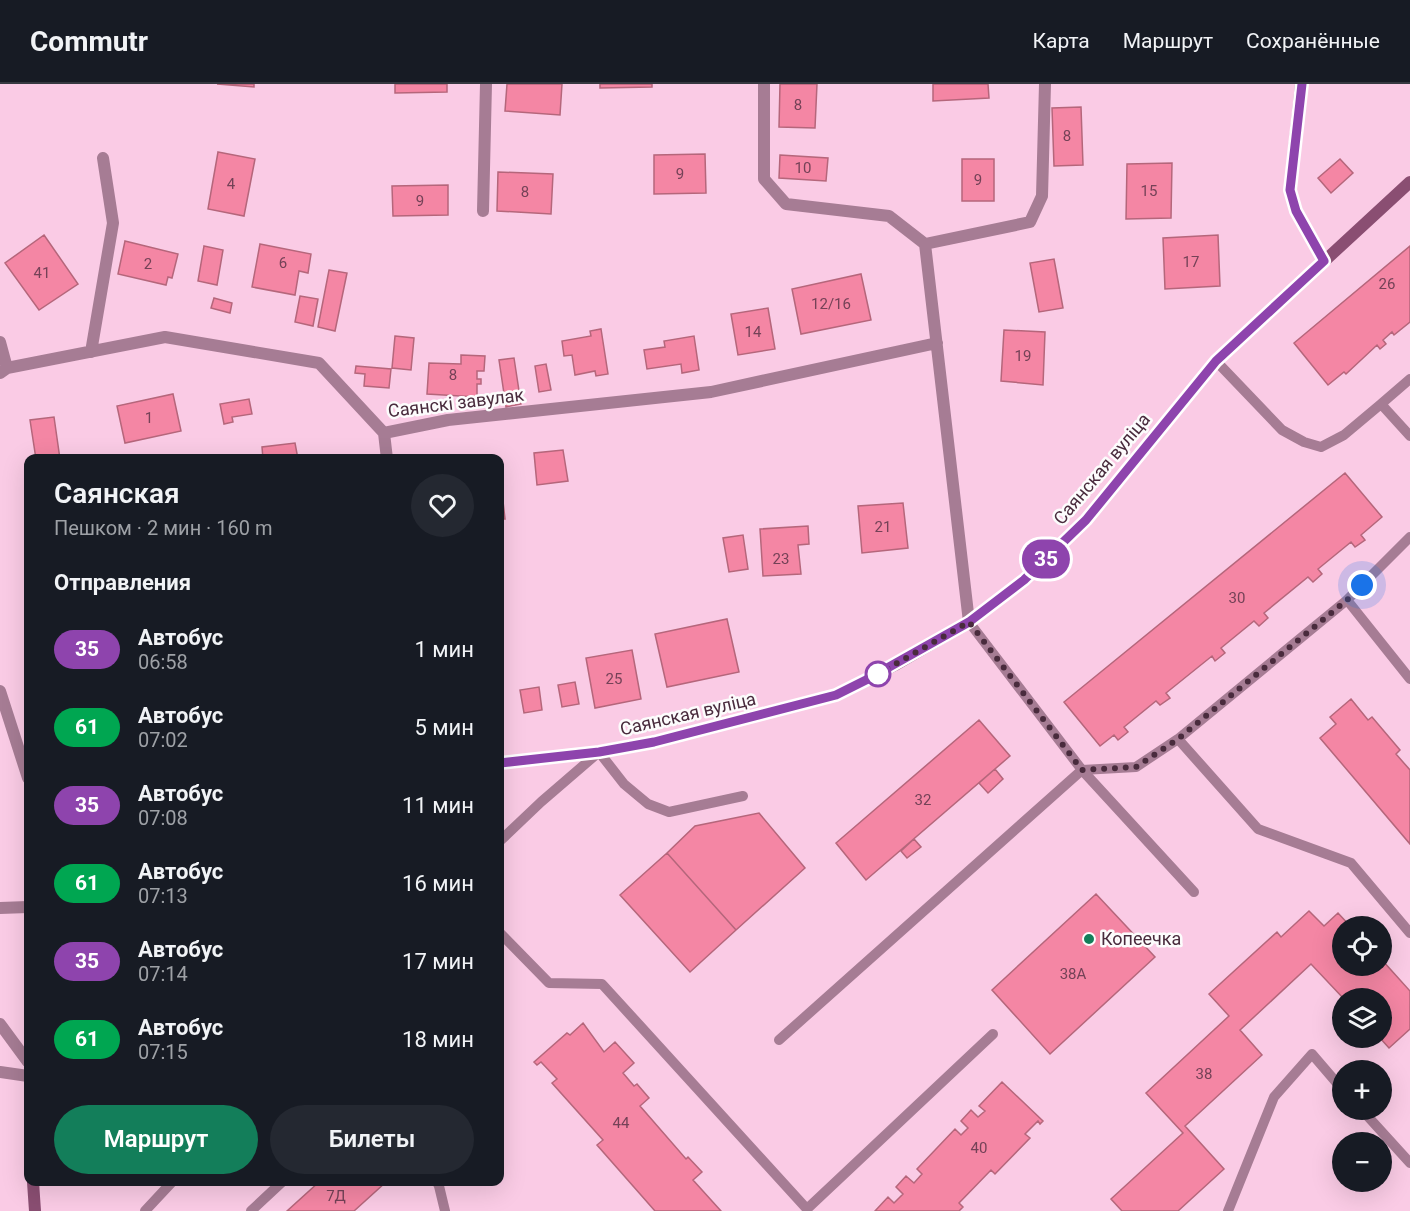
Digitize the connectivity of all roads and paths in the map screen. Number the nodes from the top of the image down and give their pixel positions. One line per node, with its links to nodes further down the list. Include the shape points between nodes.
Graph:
1 (486, 84): 7 (street)
2 (764, 84): 8 (street, via 764,179 786,204 889,216)
3 (1045, 84): 8 (street, via 1042,196 1030,222)
4 (1302, 84): 9 (street, via 1290,190 1296,211)
5 (103, 158): 12 (street, via 113,223)
6 (1410, 182): 9 (main road, Саянская вуліца)
7 (483, 211)
8 (925, 244): 11 (street)
9 (1324, 261): 13 (main road, Саянская вуліца)
10 (0, 342): 14 (street)
11 (937, 343): 17 (street, Саянскі завулак, via 711,392 448,420); 22 (street)
12 (91, 352): 14 (street, Саянскі завулак); 17 (street, Саянскі завулак, via 165,337 319,363)
13 (1216, 361): 16 (lane, via 1282,430 1321,447 1344,435); 22 (main road, Саянская вуліца, via 1086,520 1024,580)
14 (4, 370)
15 (1410, 379): 16 (lane)
16 (1381, 404): 18 (lane)
17 (384, 433): 19 (street)
18 (1410, 436)
19 (386, 454)
20 (1410, 537): 21 (lane)
21 (1347, 600): 23 (lane); 25 (lane)
22 (969, 622): 26 (main road, Саянская вуліца, via 836,695 654,742); 29 (lane)
23 (1410, 679)
24 (0, 691): 28 (street)
25 (1178, 739): 29 (lane, via 1136,767); 35 (lane, via 1258,829 1352,863)
26 (599, 752): 27 (main road, Саянская вуліца); 30 (lane, via 624,784 648,804 669,812); 31 (lane)
27 (504, 763)
28 (24, 766)
29 (1082, 770): 32 (lane); 39 (lane)
30 (743, 796)
31 (504, 837)
32 (1194, 892)
33 (24, 907): 34 (street)
34 (0, 908)
35 (1410, 933)
36 (504, 937): 38 (lane, via 549,983 602,984 807,1209)
37 (0, 1024): 40 (street)
38 (993, 1034)
39 (779, 1040)
40 (24, 1057)
41 (0, 1072): 42 (street)
42 (24, 1075)
43 (1332, 1077): 54 (lane, via 1312,1054 1274,1097)
44 (1371, 1120): 45 (lane)
45 (1410, 1163)
46 (33, 1186): 50 (main road)
47 (168, 1186): 51 (lane)
48 (278, 1186): 52 (lane)
49 (440, 1186): 53 (lane)
50 (35, 1211)
51 (145, 1211)
52 (251, 1211)
53 (445, 1211)
54 (1228, 1211)

